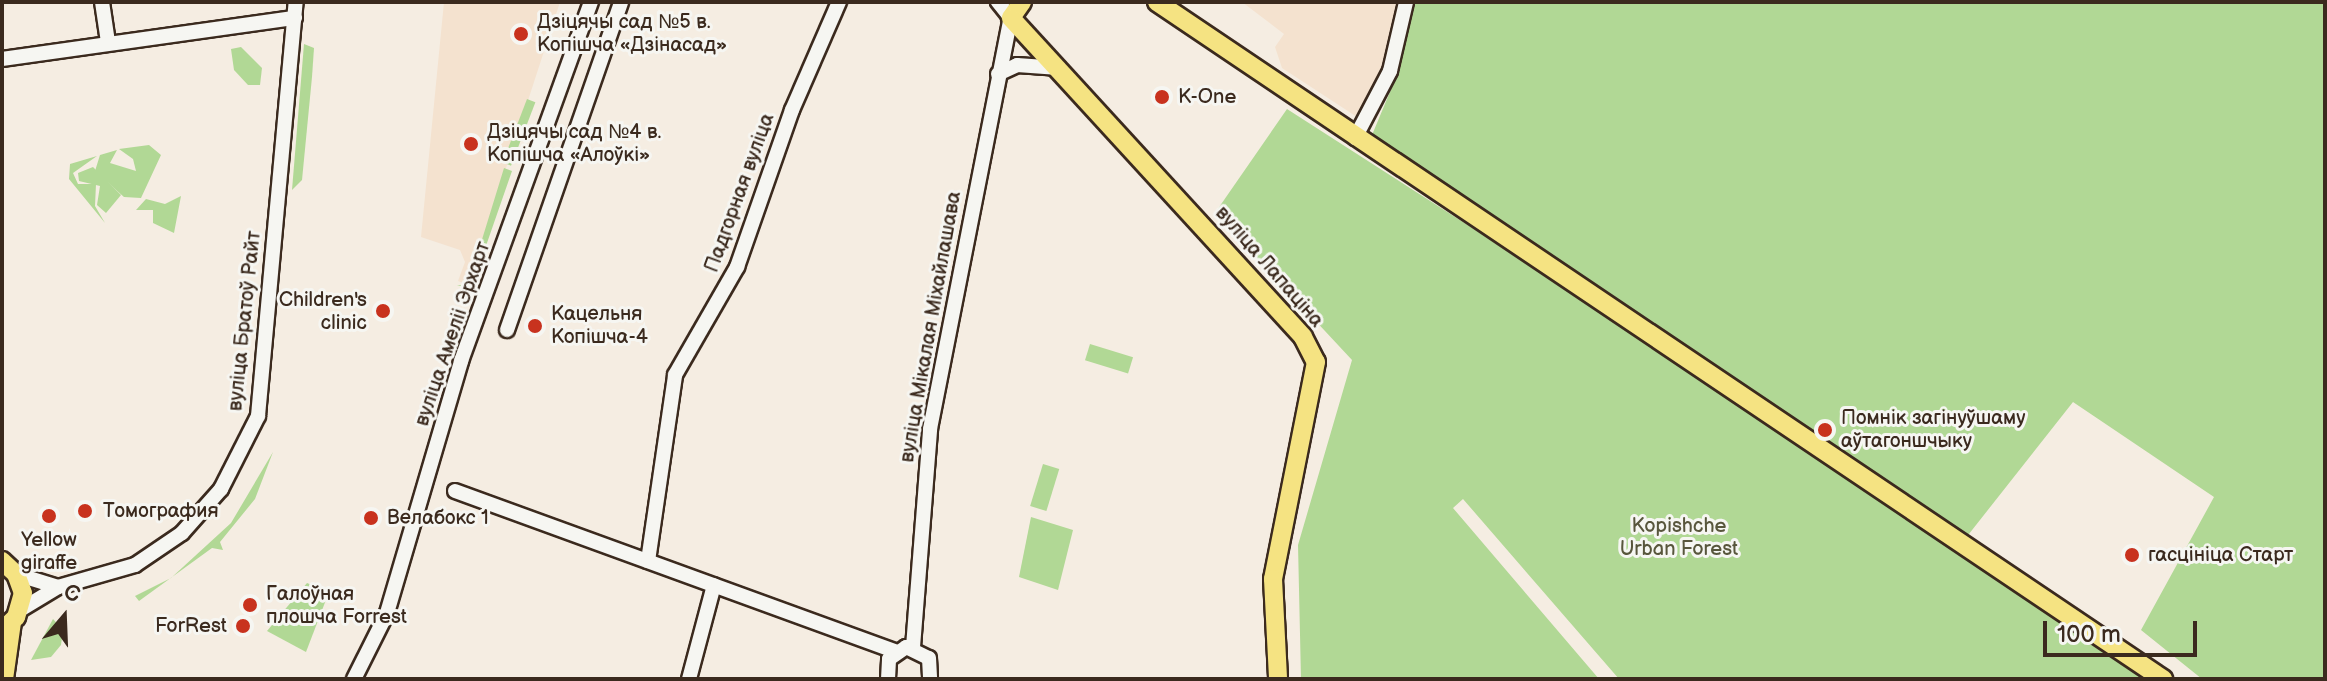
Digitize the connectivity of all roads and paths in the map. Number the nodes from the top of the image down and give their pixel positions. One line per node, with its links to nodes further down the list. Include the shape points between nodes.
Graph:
1 (102, 2): 11 (street)
2 (296, 2): 10 (street, вуліца Братоў Райт)
3 (591, 2): 27 (street, вуліца Амеліі Эрхарт, via 461,361 387,613)
4 (621, 2): 16 (street)
5 (839, 2): 19 (street, Падгорная вуліца, via 792,110 737,267 675,375)
6 (998, 2): 9 (street, вуліца Лапаціна)
7 (1157, 2): 15 (main road)
8 (1406, 2): 15 (street, via 1390,71)
9 (1017, 10): 13 (main road, вуліца Лапаціна); 14 (street, вуліца Мікалая Міхайлашава)
10 (295, 18): 11 (street); 22 (street, вуліца Братоў Райт, via 258,416 221,489 182,533 126,569)
11 (108, 42): 12 (street)
12 (2, 59)
13 (1062, 69): 14 (street, via 1031,63); 31 (main road, вуліца Лапаціна, via 1303,337 1316,362 1273,579)
14 (998, 74): 24 (street, вуліца Мікалая Міхайлашава, via 930,429)
15 (1355, 138): 32 (main road)
16 (507, 330)
17 (455, 491): 19 (street)
18 (2, 561): 20 (main road)
19 (648, 561): 21 (street)
20 (16, 574): 22 (street); 23 (main road)
21 (714, 585): 25 (street); 28 (street)
22 (58, 587): 23 (street, вуліца Братоў Райт)
23 (12, 621): 26 (main road)
24 (913, 647): 25 (street); 30 (street, via 929,658)
25 (895, 651): 29 (street, via 886,668)
26 (4, 679)
27 (354, 679)
28 (689, 679)
29 (888, 679)
30 (931, 679)
31 (1278, 679)
32 (2163, 679)

